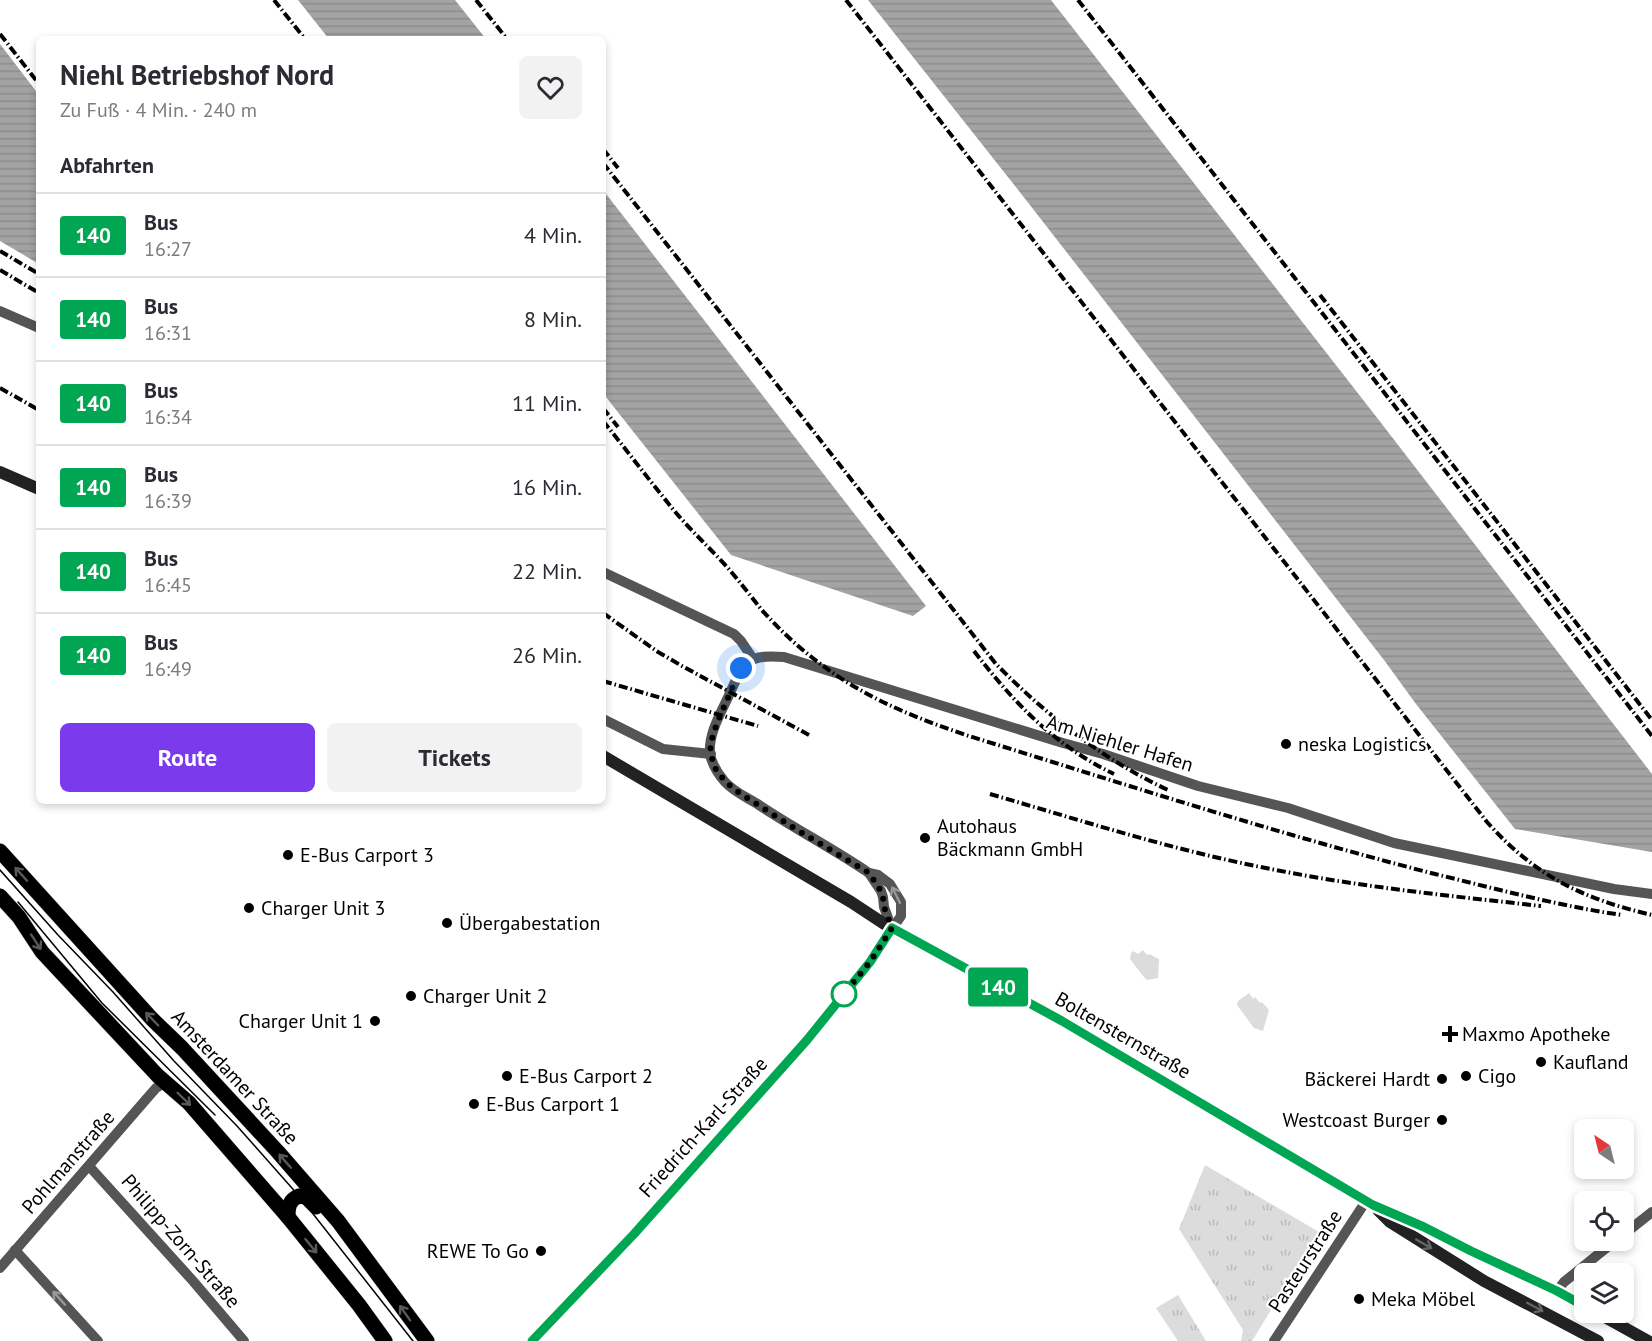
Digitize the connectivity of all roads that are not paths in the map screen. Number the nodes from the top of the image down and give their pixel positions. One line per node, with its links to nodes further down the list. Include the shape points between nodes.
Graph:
1 (0, 311): 2 (street)
2 (36, 327)
3 (0, 472): 4 (main road)
4 (36, 488)
5 (606, 573): 6 (street, via 734,634)
6 (753, 659): 8 (street, via 741,668 712,735); 12 (street, Am Niehler Hafen, via 784,657 1394,843)
7 (606, 720): 8 (street, via 663,749)
8 (711, 754): 11 (street, via 718,773 732,788)
9 (606, 758): 14 (main road, Boltensternstraße)
10 (0, 851): 20 (main road, Amsterdamer Straße, one-way to 10)
11 (869, 873): 14 (street, via 881,891); 14 (street, one-way to 11, via 901,916 901,902 890,884)
12 (1652, 894)
13 (0, 896): 15 (main road, one-way to 15, via 42,952)
14 (892, 928): 17 (main road, Boltensternstraße, via 1062,1021); 32 (main road, Friedrich-Karl-Straße, via 870,962 807,1040 634,1234)
15 (166, 1082): 16 (street, Pohlmanstraße, via 156,1088); 19 (main road, one-way to 19)
16 (89, 1166): 22 (street, Pohlmanstraße); 29 (street, Philipp-Zorn-Straße)
17 (1370, 1203): 25 (main road, Boltensternstraße); 33 (street, Pasteurstraße); 34 (main road, Boltensternstraße, one-way to 34, via 1390,1222 1484,1281)
18 (1652, 1212): 21 (street)
19 (288, 1217): 20 (main road, via 289,1204 302,1196 324,1216); 30 (main road, one-way to 30)
20 (338, 1221): 31 (main road, Amsterdamer Straße, one-way to 20)
21 (1634, 1226)
22 (15, 1250): 24 (street, Pohlmanstraße); 28 (street, one-way to 22)
23 (1602, 1251): 25 (street)
24 (0, 1268)
25 (1557, 1291): 26 (main road, Boltensternstraße)
26 (1574, 1300)
27 (1616, 1323): 35 (main road)
28 (98, 1341)
29 (244, 1341)
30 (385, 1341)
31 (427, 1341)
32 (532, 1341)
33 (1274, 1341)
34 (1598, 1341)
35 (1648, 1341)

